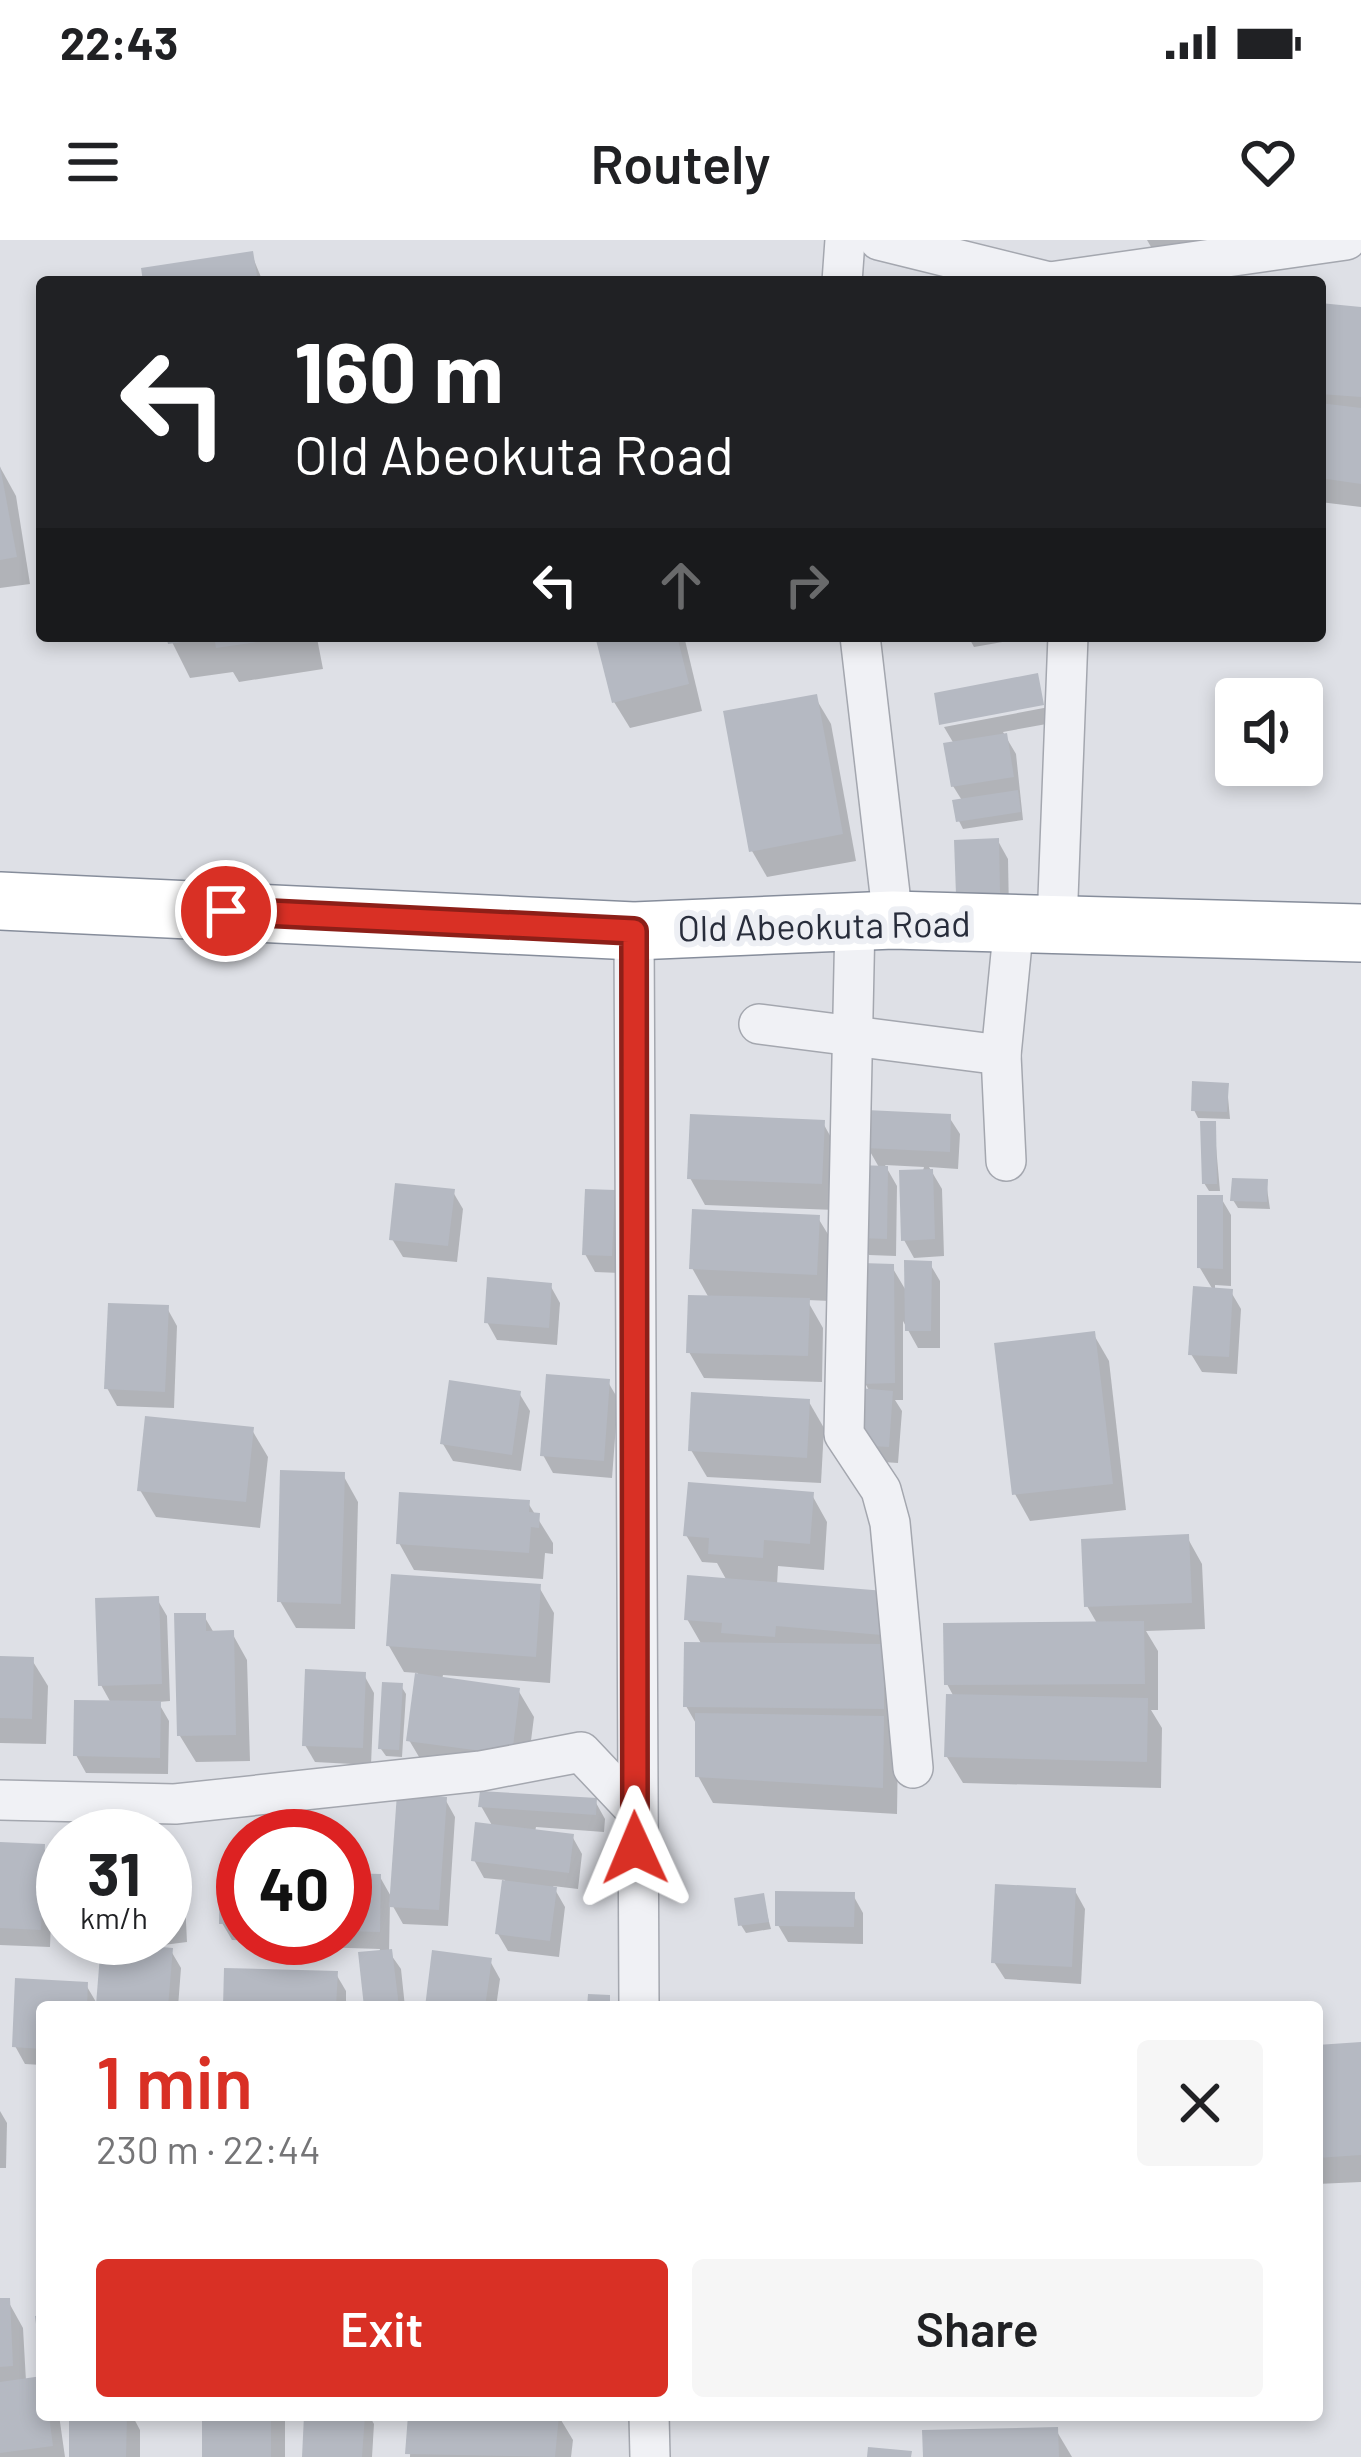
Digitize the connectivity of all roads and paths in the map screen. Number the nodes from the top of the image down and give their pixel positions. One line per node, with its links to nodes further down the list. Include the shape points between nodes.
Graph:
1 (845, 240): 4 (street)
2 (879, 240): 5 (street)
3 (1346, 240): 6 (street)
4 (842, 276)
5 (1026, 276)
6 (1092, 276)
7 (860, 642): 10 (street)
8 (1067, 642): 11 (street)
9 (0, 901): 12 (highway, Old Abeokuta Road)
10 (874, 920): 11 (highway, Old Abeokuta Road); 12 (highway, Old Abeokuta Road); 15 (street)
11 (1036, 924): 13 (highway, Old Abeokuta Road); 16 (street)
12 (634, 931): 20 (street)
13 (1361, 933)
14 (759, 1024): 15 (street)
15 (850, 1036): 16 (street); 18 (street, via 844,1433 881,1490 890,1523)
16 (1001, 1055): 17 (street)
17 (1006, 1161)
18 (914, 1768)
19 (0, 1800): 20 (street, via 175,1804 481,1771 581,1752)
20 (634, 1808): 21 (street)
21 (639, 2001)
22 (649, 2421): 23 (street)
23 (650, 2457)

